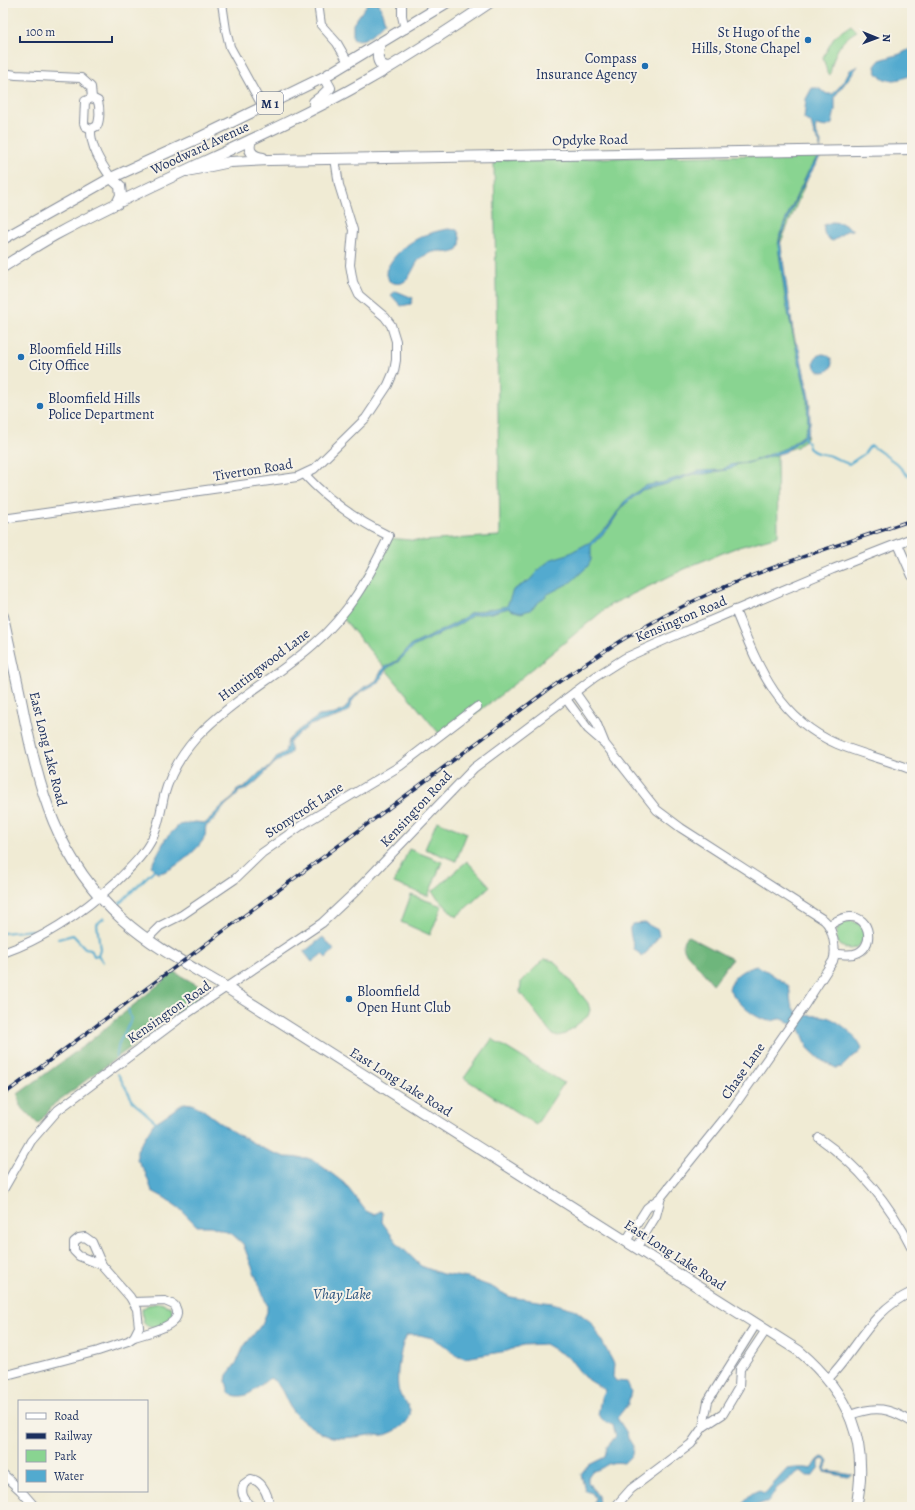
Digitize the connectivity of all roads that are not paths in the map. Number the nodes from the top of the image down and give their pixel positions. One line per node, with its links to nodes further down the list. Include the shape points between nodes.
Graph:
1 (222, 3): 13 (street, via 229,43)
2 (318, 3): 8 (street, via 321,25 337,43)
3 (402, 3): 6 (street)
4 (446, 3): 6 (main road, Woodward Avenue / M 1)
5 (489, 3): 9 (main road, Woodward Avenue / M 1)
6 (405, 29): 7 (main road, Woodward Avenue / M 1)
7 (380, 44): 8 (main road, Woodward Avenue / M 1); 9 (main road, via 378,60)
8 (348, 62): 11 (main road, Woodward Avenue / M 1)
9 (389, 67): 15 (main road, Woodward Avenue / M 1)
10 (3, 73): 12 (street, via 81,78 89,83)
11 (324, 77): 13 (main road, Woodward Avenue / M 1); 15 (main road, via 330,88 328,91)
12 (92, 98): 14 (street, via 95,98 99,105 98,123); 14 (street, via 85,101 84,123)
13 (263, 107): 21 (main road, Woodward Avenue / M 1)
14 (91, 129): 21 (street, via 93,147)
15 (270, 130): 16 (main road, Woodward Avenue / M 1)
16 (251, 140): 19 (main road, Opdyke Road, via 249,149 252,155); 20 (main road, Woodward Avenue / M 1)
17 (912, 149): 18 (main road, Opdyke Road)
18 (335, 158): 19 (main road, Opdyke Road); 25 (street, Tiverton Road, via 338,180 354,230 350,265 353,282 359,295 391,325 396,341 396,360 388,385 366,418 323,461)
19 (269, 160): 20 (main road, Opdyke Road, via 230,162)
20 (187, 171): 22 (main road, Woodward Avenue / M 1)
21 (111, 178): 22 (main road, via 120,186 121,195); 23 (main road, Woodward Avenue / M 1)
22 (116, 204): 24 (main road, Woodward Avenue / M 1, via 54,236)
23 (3, 239)
24 (3, 267)
25 (305, 475): 26 (street, Tiverton Road); 37 (street, Huntingwood Lane, via 330,498 389,536 382,551 359,594 327,632 220,715 189,745 172,775 157,828 149,844 134,865)
26 (3, 519)
27 (912, 538): 28 (street, Kensington Road)
28 (898, 544): 29 (street); 30 (street, Kensington Road)
29 (912, 576)
30 (735, 610): 32 (street, Kensington Road, via 625,658); 36 (street, via 760,670 774,694 787,709 829,740)
31 (3, 616): 37 (main road, East Long Lake Road, via 44,800 65,847)
32 (575, 692): 33 (street, Kensington Road); 35 (street, via 596,722)
33 (566, 699): 35 (street, via 588,729); 42 (street, Kensington Road, via 474,768 322,923)
34 (476, 707): 39 (street, Stonycroft Lane, via 400,766 305,823 262,853 235,879 182,915 160,926)
35 (605, 744): 38 (street, via 648,801 666,818)
36 (912, 770)
37 (100, 897): 39 (main road, East Long Lake Road, via 124,921); 40 (street, via 48,933)
38 (829, 925): 41 (street); 41 (street, via 854,917 864,923 868,932 868,941 859,952)
39 (148, 938): 42 (main road, East Long Lake Road)
40 (3, 953)
41 (836, 954): 45 (street, Chase Lane, via 804,1006 723,1121)
42 (227, 988): 44 (street, Kensington Road, via 179,1019 58,1110 34,1138); 46 (main road, East Long Lake Road)
43 (819, 1138): 48 (street, via 873,1188)
44 (3, 1190)
45 (661, 1196): 46 (street, Chase Lane, via 647,1208); 47 (street, Chase Lane, via 656,1216)
46 (626, 1241): 47 (main road, East Long Lake Road)
47 (637, 1247): 52 (main road, East Long Lake Road)
48 (912, 1248)
49 (102, 1265): 51 (street)
50 (912, 1292): 60 (street, via 880,1312 840,1367)
51 (133, 1302): 54 (street, via 139,1321); 54 (street, via 170,1302 177,1311 176,1318 170,1324)
52 (756, 1324): 53 (main road, East Long Lake Road); 55 (street)
53 (766, 1330): 56 (street); 60 (main road, East Long Lake Road, via 799,1352)
54 (134, 1337): 59 (street, via 98,1351)
55 (744, 1345): 56 (street); 57 (street)
56 (752, 1350): 58 (street)
57 (732, 1364): 58 (street); 63 (street, via 707,1404)
58 (740, 1369): 63 (street, via 739,1387 723,1414)
59 (3, 1376)
60 (828, 1379): 61 (main road, East Long Lake Road)
61 (850, 1415): 62 (street, via 867,1409 883,1409); 71 (main road, East Long Lake Road, via 860,1458)
62 (912, 1422)
63 (703, 1427): 70 (street, via 691,1444 631,1490)
64 (3, 1474): 65 (street)
65 (18, 1488)
66 (22, 1492): 67 (street)
67 (35, 1507)
68 (253, 1507): 69 (street, via 246,1501 242,1492 244,1484 251,1479 263,1487)
69 (270, 1507)
70 (615, 1507)
71 (856, 1507)

